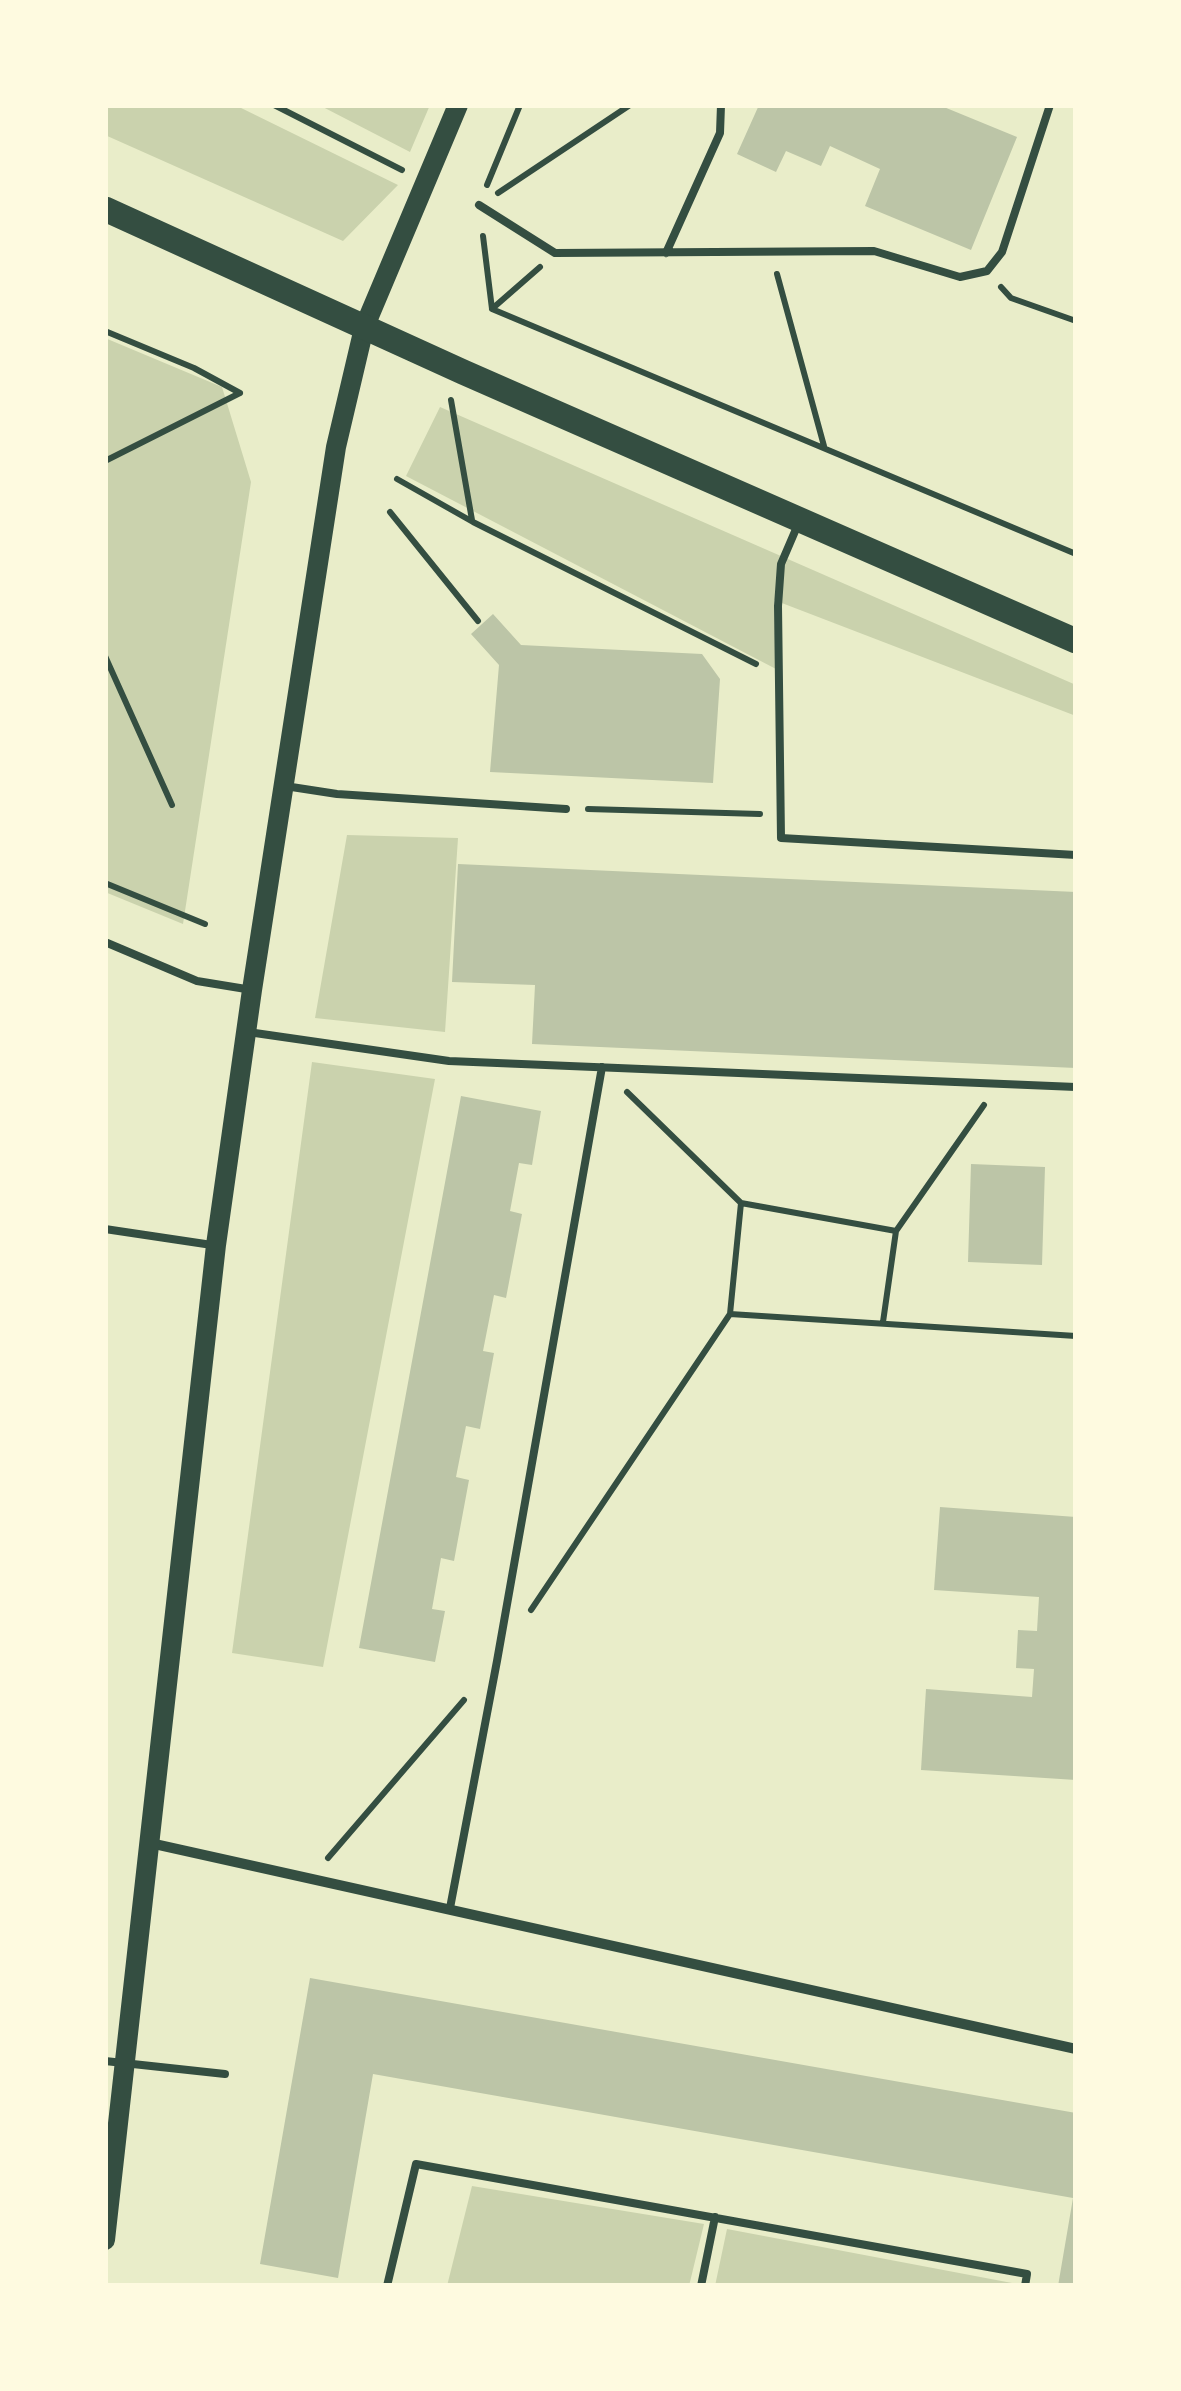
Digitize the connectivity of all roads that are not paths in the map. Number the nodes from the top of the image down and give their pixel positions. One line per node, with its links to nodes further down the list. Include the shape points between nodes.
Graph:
1 (458, 105): 7 (main road)
2 (721, 105): 6 (lane, via 720,133)
3 (1050, 105): 6 (lane, via 1002,252 987,272 960,277 874,251)
4 (479, 205): 6 (lane, via 555,253)
5 (105, 209): 7 (main road)
6 (666, 253)
7 (364, 328): 8 (main road); 10 (main road, via 336,447)
8 (800, 520): 9 (main road); 12 (lane, via 781,564 778,606 782,838)
9 (1076, 641)
10 (285, 786): 11 (lane); 14 (main road)
11 (566, 809)
12 (1076, 855)
13 (105, 942): 14 (lane, via 197,981)
14 (252, 990): 15 (main road)
15 (246, 1032): 16 (lane, via 449,1061); 19 (main road)
16 (602, 1066): 17 (lane); 21 (lane)
17 (1076, 1088)
18 (105, 1230): 19 (lane)
19 (216, 1245): 20 (main road)
20 (150, 1844): 21 (street); 23 (main road)
21 (450, 1908): 22 (street)
22 (1076, 2049)
23 (115, 2062): 24 (lane); 26 (main road)
24 (225, 2074)
25 (715, 2218): 27 (lane, via 416,2164); 28 (lane); 29 (lane, via 1027,2274)
26 (105, 2240)
27 (387, 2286)
28 (700, 2286)
29 (1025, 2286)

